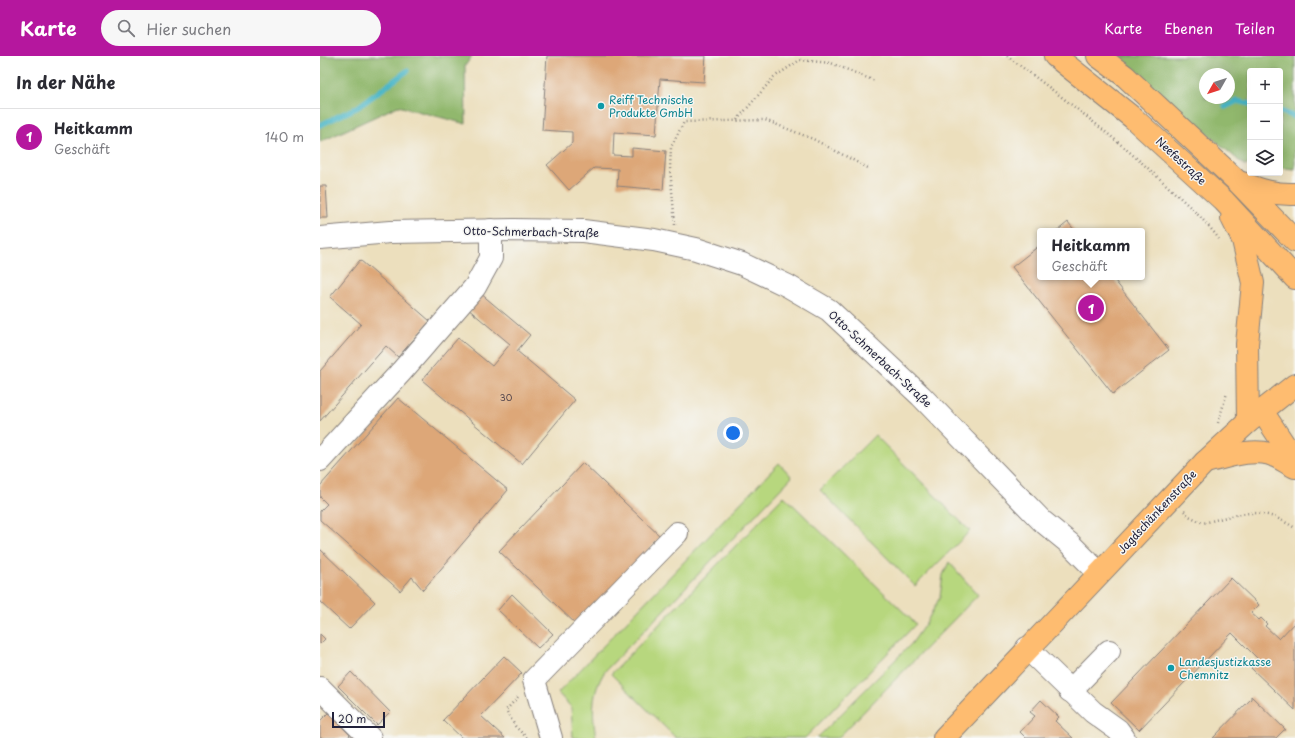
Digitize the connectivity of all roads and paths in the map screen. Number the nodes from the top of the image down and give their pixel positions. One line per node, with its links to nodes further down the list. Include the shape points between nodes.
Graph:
1 (1006, 56): 13 (path, via 1130,152 1210,227)
2 (1055, 56): 9 (main road, Neefestraße, via 1133,118)
3 (1098, 56): 7 (main road, via 1125,76)
4 (875, 80): 5 (path, via 831,63 800,60 774,77)
5 (737, 120): 6 (path, via 765,120 813,139); 14 (path, via 684,122 671,147 670,168 675,228)
6 (868, 168)
7 (1237, 180): 8 (main road, via 1264,191 1281,195); 12 (main road)
8 (1295, 194)
9 (1224, 201): 15 (main road, Neefestraße); 17 (main road, via 1243,240 1253,283 1247,344)
10 (491, 230): 11 (street, Otto-Schmerbach-Straße, via 390,232); 14 (street, Otto-Schmerbach-Straße, via 583,231); 18 (street, via 492,258 475,287)
11 (320, 238)
12 (1295, 241)
13 (1222, 243)
14 (681, 246): 25 (street, Otto-Schmerbach-Straße, via 742,264 788,286 829,310 921,396 1042,521)
15 (1295, 278)
16 (1295, 385): 17 (main road, Jagdschänkenstraße)
17 (1255, 417): 19 (main road); 20 (main road, Jagdschänkenstraße)
18 (320, 460)
19 (1295, 461)
20 (1204, 463): 21 (main road, via 1258,452 1270,454); 22 (main road, Jagdschänkenstraße)
21 (1295, 467)
22 (1171, 498): 23 (path, via 1189,516 1202,523 1252,512 1278,517); 25 (main road, Jagdschänkenstraße)
23 (1295, 528)
24 (677, 533): 28 (street, via 538,675)
25 (1099, 573): 26 (main road, Jagdschänkenstraße)
26 (1027, 648): 30 (street); 35 (main road, Jagdschänkenstraße)
27 (1109, 651): 30 (street)
28 (535, 682): 33 (path, via 506,710 515,726); 34 (street)
29 (320, 688): 32 (street)
30 (1070, 691): 31 (street)
31 (1121, 734)
32 (370, 738)
33 (527, 738)
34 (551, 738)
35 (944, 738)

